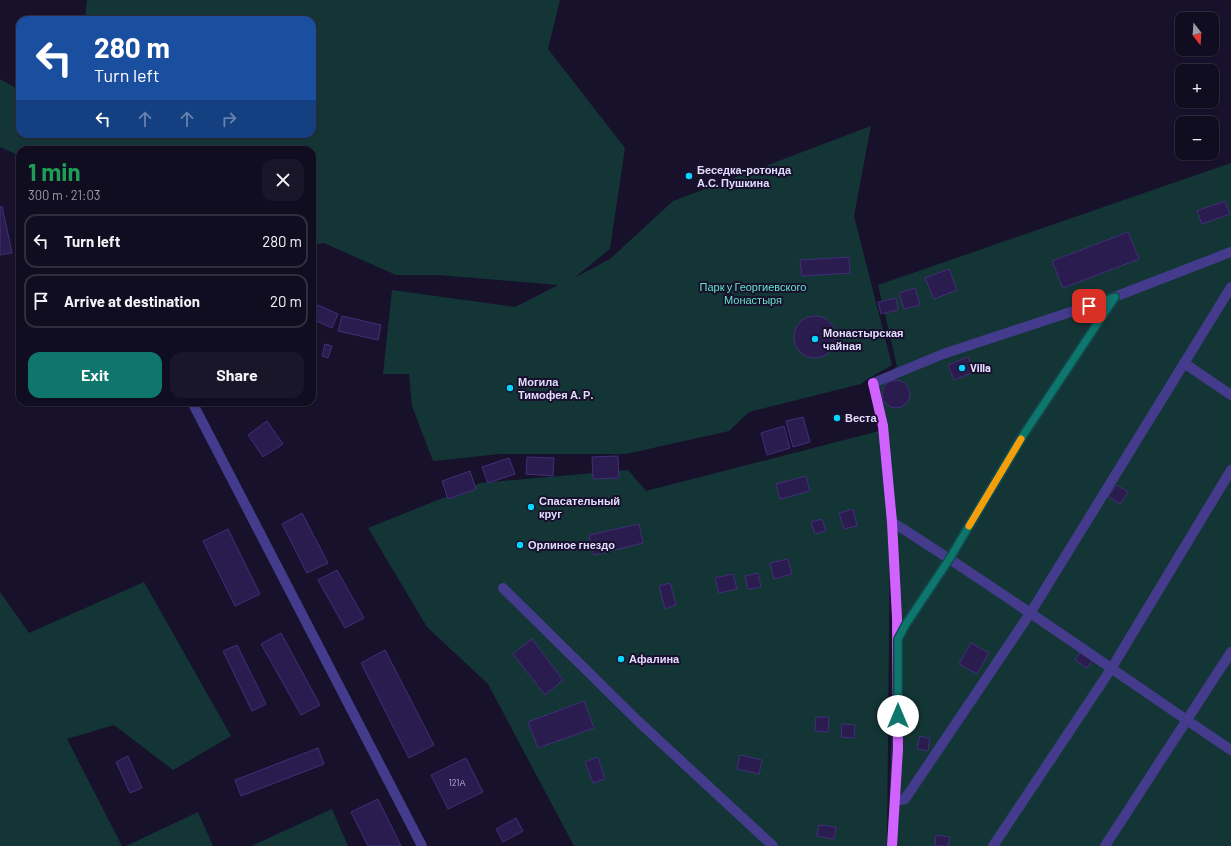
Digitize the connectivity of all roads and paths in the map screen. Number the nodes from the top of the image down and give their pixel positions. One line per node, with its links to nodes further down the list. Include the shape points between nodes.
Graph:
1 (1231, 252): 3 (street)
2 (1231, 287): 4 (street)
3 (1115, 297): 5 (street, via 944,354); 10 (street, via 1022,437)
4 (1184, 363): 6 (street); 12 (street)
5 (873, 383): 9 (main road, via 883,426)
6 (1231, 395)
7 (194, 406): 19 (street)
8 (1231, 470): 15 (street)
9 (892, 522): 10 (street); 13 (main road)
10 (950, 558): 12 (street); 13 (street)
11 (503, 588): 20 (street, via 639,722)
12 (1031, 612): 15 (street); 18 (street, via 905,799)
13 (898, 639): 18 (main road, via 898,749)
14 (1231, 652): 16 (street)
15 (1111, 669): 16 (street); 22 (street)
16 (1186, 720): 17 (street); 23 (street)
17 (1231, 750)
18 (895, 801): 21 (main road)
19 (422, 846)
20 (772, 846)
21 (892, 846)
22 (993, 846)
23 (1105, 846)

